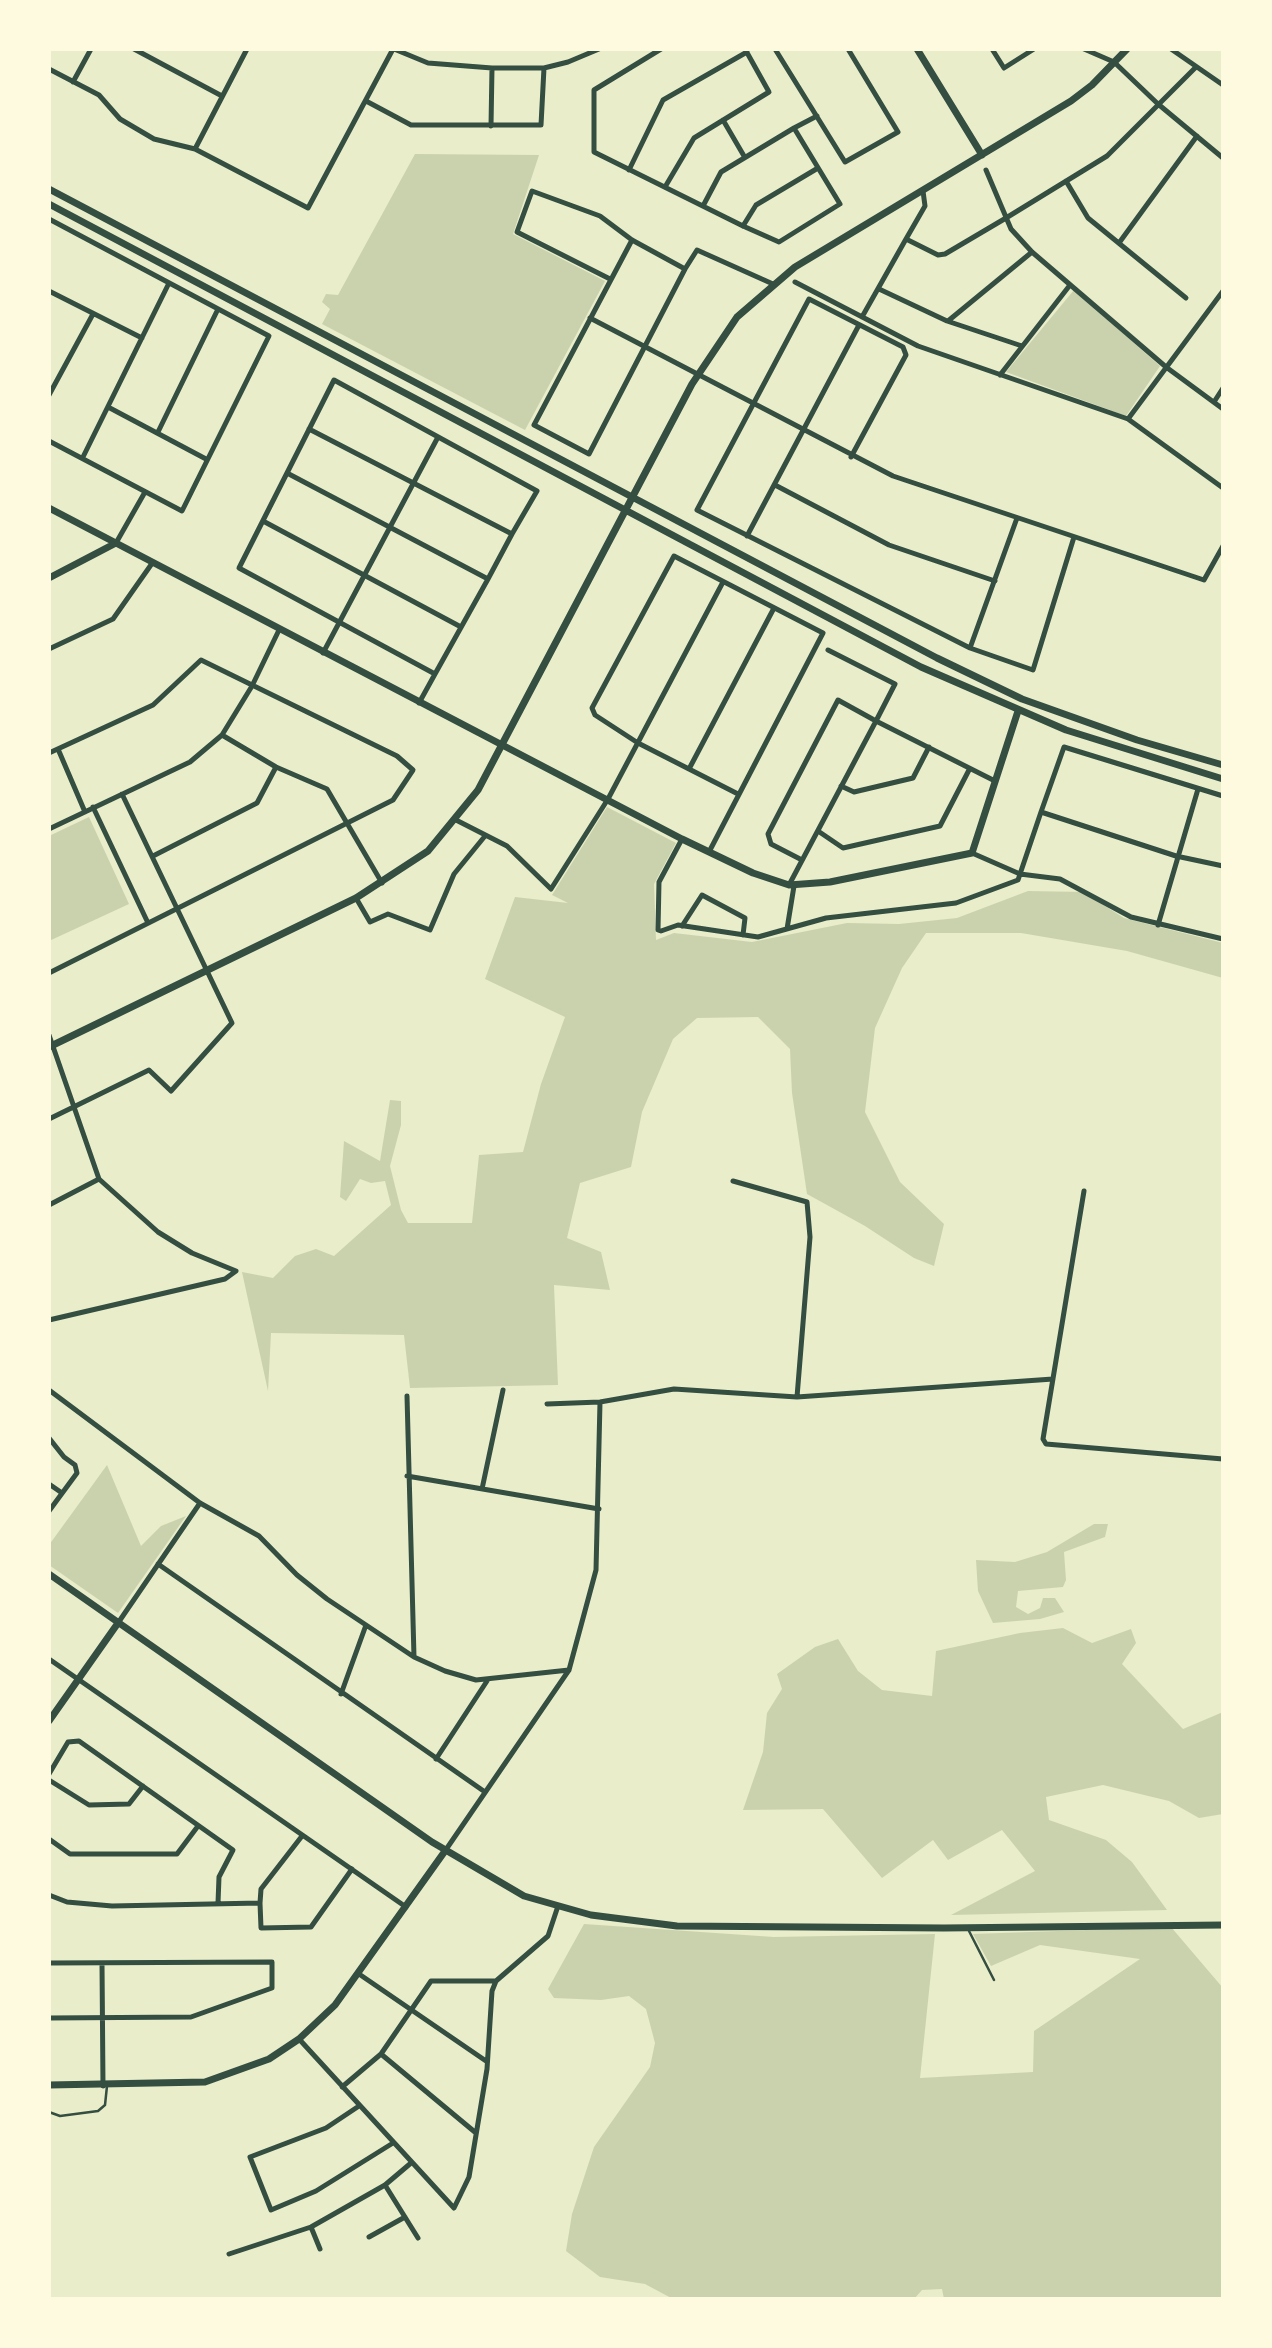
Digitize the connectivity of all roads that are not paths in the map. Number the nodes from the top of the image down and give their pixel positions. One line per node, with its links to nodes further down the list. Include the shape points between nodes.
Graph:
1 (91, 49): 21 (street)
2 (134, 49): 23 (street)
3 (247, 49): 23 (street)
4 (393, 49): 18 (street, via 428,63); 24 (street)
5 (599, 49): 19 (street)
6 (775, 49): 26 (street)
7 (848, 49): 26 (street, via 898,132 845,162)
8 (917, 49): 32 (street)
9 (992, 49): 10 (street, via 1004,68)
10 (1034, 49)
11 (1084, 49): 16 (street)
12 (1127, 49): 16 (street)
13 (1171, 49): 17 (street)
14 (657, 50): 36 (street, via 594,90 594,152)
15 (746, 50): 27 (street, via 769,92); 36 (street, via 663,100)
16 (1114, 62): 25 (street); 32 (street, via 1071,101)
17 (1196, 67): 22 (street); 25 (street)
18 (492, 68): 19 (street); 28 (street)
19 (544, 68): 28 (street, via 541,125)
20 (49, 69): 21 (street)
21 (73, 82): 31 (street, via 99,95 120,119 154,139)
22 (1223, 85)
23 (222, 96): 31 (street)
24 (366, 101): 28 (street, via 411,125); 31 (street, via 307,208)
25 (1158, 104): 30 (street); 38 (street, via 1107,156)
26 (817, 116): 29 (street)
27 (723, 120): 33 (street); 39 (street, via 694,138)
28 (491, 126)
29 (794, 128): 33 (street); 35 (street)
30 (1197, 136): 34 (street); 49 (street)
31 (195, 149)
32 (982, 155): 41 (street)
33 (744, 156): 43 (street, via 720,172)
34 (1223, 158)
35 (818, 167): 46 (street, via 756,205); 46 (street, via 840,204 779,242)
36 (629, 170): 39 (street)
37 (986, 170): 44 (street)
38 (1066, 181): 44 (street); 49 (street, via 1088,218)
39 (665, 187): 43 (street)
40 (49, 189): 93 (street)
41 (923, 191): 47 (street, via 925,206); 55 (street)
42 (49, 204): 95 (street)
43 (703, 206): 46 (street)
44 (1006, 218): 47 (street, via 945,254); 50 (street)
45 (49, 219): 54 (street)
46 (743, 226)
47 (906, 239): 57 (street)
48 (632, 240): 51 (street); 52 (street); 52 (street, via 600,216 532,191 517,232)
49 (1119, 243): 60 (street)
50 (1032, 252): 56 (street); 65 (street)
51 (685, 269): 55 (street, via 697,250); 68 (street)
52 (610, 279): 64 (street)
53 (795, 282): 63 (street)
54 (169, 283): 61 (street); 67 (street)
55 (773, 284): 71 (street, via 737,317)
56 (1070, 285): 69 (street); 70 (street)
57 (879, 289): 63 (street); 65 (street)
58 (49, 291): 62 (street)
59 (1223, 291): 70 (street)
60 (1186, 298)
61 (218, 309): 81 (street); 87 (street, via 269,336)
62 (93, 314): 67 (street); 74 (street)
63 (862, 317): 72 (street, via 918,346)
64 (590, 318): 68 (street); 68 (street, via 534,425 589,454)
65 (947, 321): 69 (street)
66 (859, 325): 76 (street, via 809,299); 82 (street); 86 (street, via 903,347 906,355)
67 (142, 338): 77 (street)
68 (644, 346): 71 (street)
69 (1022, 346): 72 (street)
70 (1166, 368): 75 (street); 79 (street)
71 (698, 374): 76 (street); 93 (street)
72 (1000, 375): 79 (street)
73 (1223, 388): 75 (street)
74 (49, 395)
75 (1214, 402): 78 (street)
76 (754, 405): 82 (street); 100 (street, via 698,510)
77 (108, 407): 81 (street); 85 (street)
78 (1223, 410)
79 (1128, 419): 91 (street)
80 (309, 429): 83 (street, via 334,380); 88 (street); 89 (street)
81 (158, 432): 87 (street)
82 (803, 432): 86 (street); 90 (street)
83 (438, 437): 89 (street); 99 (street, via 537,491)
84 (49, 441): 85 (street)
85 (83, 457): 92 (street)
86 (851, 457): 96 (street)
87 (206, 459): 92 (street, via 182,511)
88 (287, 473): 97 (street); 98 (street)
89 (413, 483): 98 (street); 99 (street)
90 (775, 485): 100 (street); 109 (street, via 889,545)
91 (1223, 488)
92 (145, 492): 102 (street)
93 (631, 498): 95 (street); 130 (street, via 1022,699)
94 (49, 508): 102 (street)
95 (624, 510): 122 (street, via 921,667); 126 (street)
96 (1017, 518): 101 (street); 109 (street)
97 (263, 520): 106 (street); 112 (street, via 239,568)
98 (390, 527): 106 (street); 108 (street)
99 (513, 534): 108 (street)
100 (747, 536): 115 (street)
101 (1074, 537): 104 (street, via 1204,580); 115 (street, via 1033,670)
102 (116, 543): 105 (street); 107 (street)
103 (1223, 546): 104 (street)
104 (1221, 554)
105 (153, 562): 114 (street); 116 (street, via 113,619)
106 (364, 575): 112 (street); 113 (street)
107 (49, 578)
108 (488, 579): 113 (street)
109 (995, 581): 115 (street)
110 (723, 582): 111 (street); 125 (street); 125 (street, via 674,556 592,708 595,715)
111 (774, 608): 132 (street); 139 (street, via 823,634)
112 (339, 622): 118 (street); 119 (street)
113 (461, 627): 119 (street)
114 (279, 630): 118 (street); 120 (street)
115 (970, 648)
116 (49, 649)
117 (828, 650): 123 (street, via 895,684)
118 (323, 653): 121 (street)
119 (435, 674): 121 (street)
120 (251, 686): 124 (street); 128 (street, via 201,660 153,705); 146 (street, via 397,757 412,770 393,800)
121 (419, 703): 126 (street)
122 (1018, 711): 134 (street, via 1104,744); 135 (street)
123 (876, 721): 127 (street); 136 (street); 155 (street, via 838,700 768,834 771,844)
124 (222, 735): 131 (street); 138 (street, via 190,762)
125 (638, 744): 132 (street); 141 (street)
126 (502, 747): 141 (street); 145 (street)
127 (929, 747): 133 (street); 136 (street, via 913,778 854,792)
128 (58, 748): 129 (street); 143 (street)
129 (49, 752)
130 (1223, 765)
131 (276, 767): 146 (street, via 327,789); 153 (street, via 257,803)
132 (689, 769): 139 (street)
133 (970, 770): 135 (street); 148 (street, via 940,826 843,848)
134 (1223, 779)
135 (993, 780): 152 (street)
136 (841, 786): 148 (street)
137 (1198, 789): 140 (street); 144 (street, via 1064,747); 154 (street)
138 (122, 794): 142 (street); 153 (street)
139 (738, 794): 151 (street)
140 (1223, 796)
141 (608, 799): 149 (street, via 551,889 508,846); 150 (street)
142 (93, 807): 143 (street); 162 (street)
143 (85, 812): 147 (street)
144 (1041, 812): 154 (street); 157 (street)
145 (457, 820): 149 (street); 158 (street, via 428,851)
146 (347, 822): 158 (street); 161 (street)
147 (49, 829)
148 (818, 831): 155 (street)
149 (485, 836): 160 (street, via 454,874 430,930 388,914 370,922)
150 (682, 839): 151 (street); 164 (street, via 659,882 658,930)
151 (709, 852): 159 (street)
152 (972, 853): 157 (street); 159 (street)
153 (153, 856): 161 (street)
154 (1176, 856): 156 (street); 163 (street)
155 (802, 860): 159 (street)
156 (1223, 866)
157 (1020, 874): 163 (street, via 1060,879 1131,917); 165 (street, via 1018,880 956,903 826,918)
158 (382, 883): 160 (street)
159 (792, 886): 165 (street)
160 (356, 898): 168 (street)
161 (177, 909): 162 (street); 168 (street)
162 (148, 923): 169 (street)
163 (1158, 925): 167 (street)
164 (682, 926): 166 (street); 166 (street, via 702,895 745,918)
165 (787, 929): 166 (street, via 758,937)
166 (743, 935)
167 (1223, 939)
168 (207, 972): 171 (street); 172 (street, via 232,1023 171,1091 149,1070)
169 (49, 973)
170 (49, 1035): 171 (street)
171 (51, 1046): 172 (street)
172 (72, 1108): 173 (street); 174 (street)
173 (49, 1119)
174 (99, 1179): 177 (street); 178 (street, via 158,1232 192,1253 236,1271 225,1279)
175 (733, 1181): 183 (street, via 807,1202 810,1237)
176 (1084, 1191): 179 (street)
177 (49, 1205)
178 (49, 1320)
179 (1053, 1379): 183 (street); 187 (street, via 1043,1439 1046,1444)
180 (49, 1390): 192 (street)
181 (503, 1390): 190 (street)
182 (407, 1396): 188 (street)
183 (797, 1397): 184 (street, via 674,1389)
184 (600, 1402): 185 (street); 193 (street)
185 (547, 1404)
186 (49, 1438): 191 (street, via 75,1465 77,1474)
187 (1223, 1459)
188 (407, 1476): 190 (street); 199 (street)
189 (49, 1484): 191 (street)
190 (482, 1489): 193 (street)
191 (62, 1493): 194 (street)
192 (200, 1503): 195 (street); 198 (street, via 260,1535 297,1575)
193 (599, 1509): 201 (street, via 596,1570)
194 (49, 1511)
195 (158, 1564): 197 (street); 204 (street)
196 (49, 1574): 197 (street)
197 (118, 1623): 202 (street); 214 (street)
198 (366, 1625): 199 (street); 204 (street)
199 (414, 1657): 203 (street, via 460,1677)
200 (49, 1660): 202 (street)
201 (569, 1670): 203 (street); 210 (street)
202 (79, 1680): 205 (street); 212 (street)
203 (487, 1681): 206 (street)
204 (341, 1693): 206 (street)
205 (49, 1721)
206 (436, 1759): 210 (street)
207 (49, 1774): 209 (street, via 68,1742 79,1741)
208 (49, 1780): 209 (street, via 89,1805 129,1804)
209 (143, 1786): 211 (street)
210 (485, 1792): 214 (street)
211 (198, 1826): 213 (street, via 177,1854 70,1854); 217 (street, via 233,1850 219,1877)
212 (302, 1836): 215 (street); 218 (street, via 261,1889)
213 (49, 1839)
214 (445, 1851): 219 (street, via 524,1896); 220 (street)
215 (352, 1869): 218 (street, via 312,1927 261,1928); 220 (street)
216 (49, 1895): 217 (street, via 67,1902 112,1906)
217 (218, 1903): 218 (street)
218 (260, 1903)
219 (558, 1906): 222 (street, via 677,1926); 227 (street, via 548,1936)
220 (405, 1907): 225 (street)
221 (1223, 1925): 222 (street)
222 (967, 1928): 226 (lane)
223 (49, 1963): 224 (street)
224 (102, 1964): 229 (street); 229 (street, via 272,1962 272,1988 191,2017)
225 (359, 1974): 228 (street); 231 (street, via 335,2006)
226 (994, 1980)
227 (496, 1981): 228 (street, via 431,1981); 233 (street)
228 (411, 2007): 232 (street); 233 (street)
229 (103, 2017): 230 (street); 235 (street)
230 (49, 2018)
231 (299, 2039): 235 (street, via 251,2067 205,2082); 236 (street)
232 (381, 2054): 236 (street); 239 (street)
233 (486, 2061): 239 (street)
234 (49, 2085): 235 (street)
235 (105, 2086): 238 (lane, via 106,2101 98,2111 60,2116)
236 (342, 2087): 237 (street)
237 (359, 2106): 240 (street); 240 (street, via 326,2128 250,2157 271,2210 316,2191)
238 (49, 2112)
239 (476, 2133): 241 (street, via 469,2177 454,2208)
240 (393, 2143): 241 (street)
241 (411, 2163): 242 (street)
242 (384, 2185): 243 (street); 244 (street)
243 (405, 2217): 245 (street); 246 (street)
244 (311, 2227): 247 (street); 248 (street)
245 (369, 2237)
246 (418, 2238)
247 (320, 2249)
248 (229, 2254)

